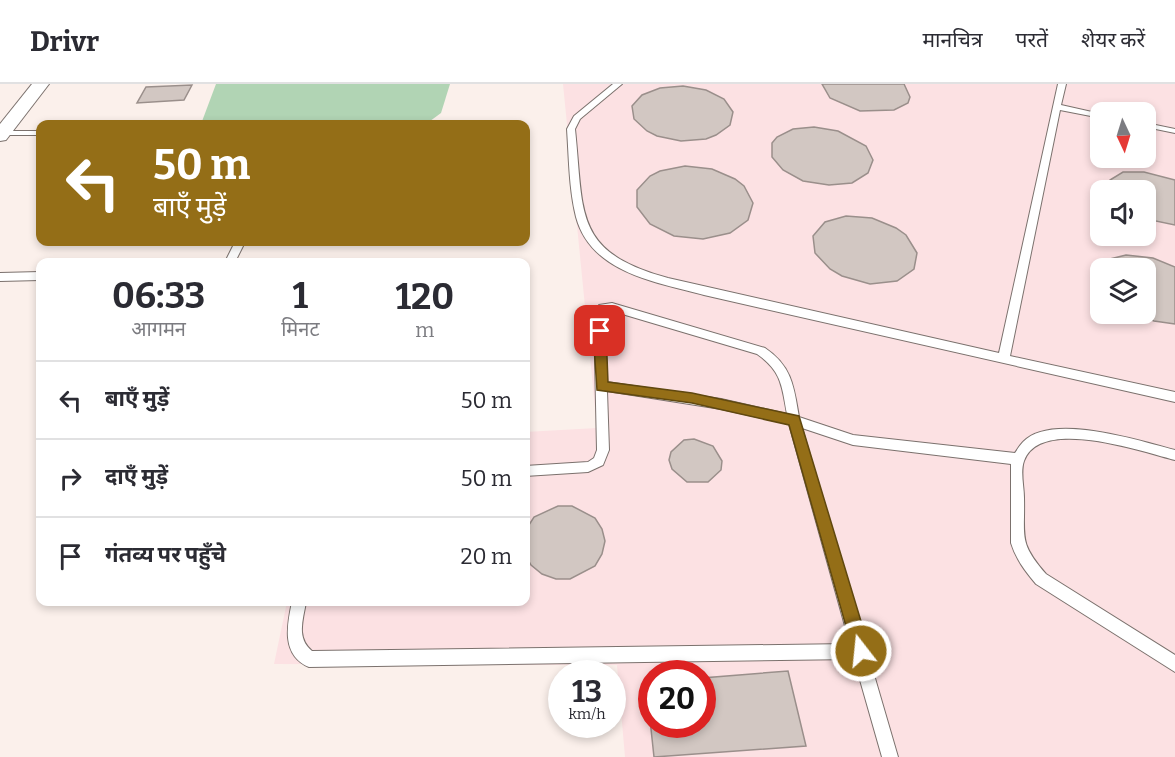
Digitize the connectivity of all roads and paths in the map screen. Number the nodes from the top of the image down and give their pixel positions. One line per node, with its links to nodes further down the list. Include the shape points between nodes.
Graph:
1 (41, 84): 9 (street)
2 (618, 84): 12 (lane, via 577,118 571,129 581,219 592,243 615,264 704,291)
3 (1062, 84): 4 (lane)
4 (1058, 107): 5 (lane); 12 (lane)
5 (1090, 114)
6 (1156, 127): 7 (lane)
7 (1175, 131)
8 (36, 133): 9 (lane)
9 (1, 134)
10 (36, 276): 11 (lane)
11 (0, 277)
12 (1004, 357): 14 (lane)
13 (602, 386): 15 (lane, via 692,398); 15 (lane, via 599,312 612,307 760,351 776,360 784,370); 18 (lane, via 603,450 597,464)
14 (1175, 397)
15 (794, 420): 17 (lane, via 863,442); 20 (lane)
16 (1175, 455): 17 (lane, via 1066,432 1030,445)
17 (1018, 459): 21 (lane, via 1017,546 1026,562 1041,579)
18 (530, 471)
19 (298, 606): 20 (lane, via 294,637 297,650 309,659)
20 (861, 651): 22 (lane)
21 (1175, 664)
22 (890, 757)

